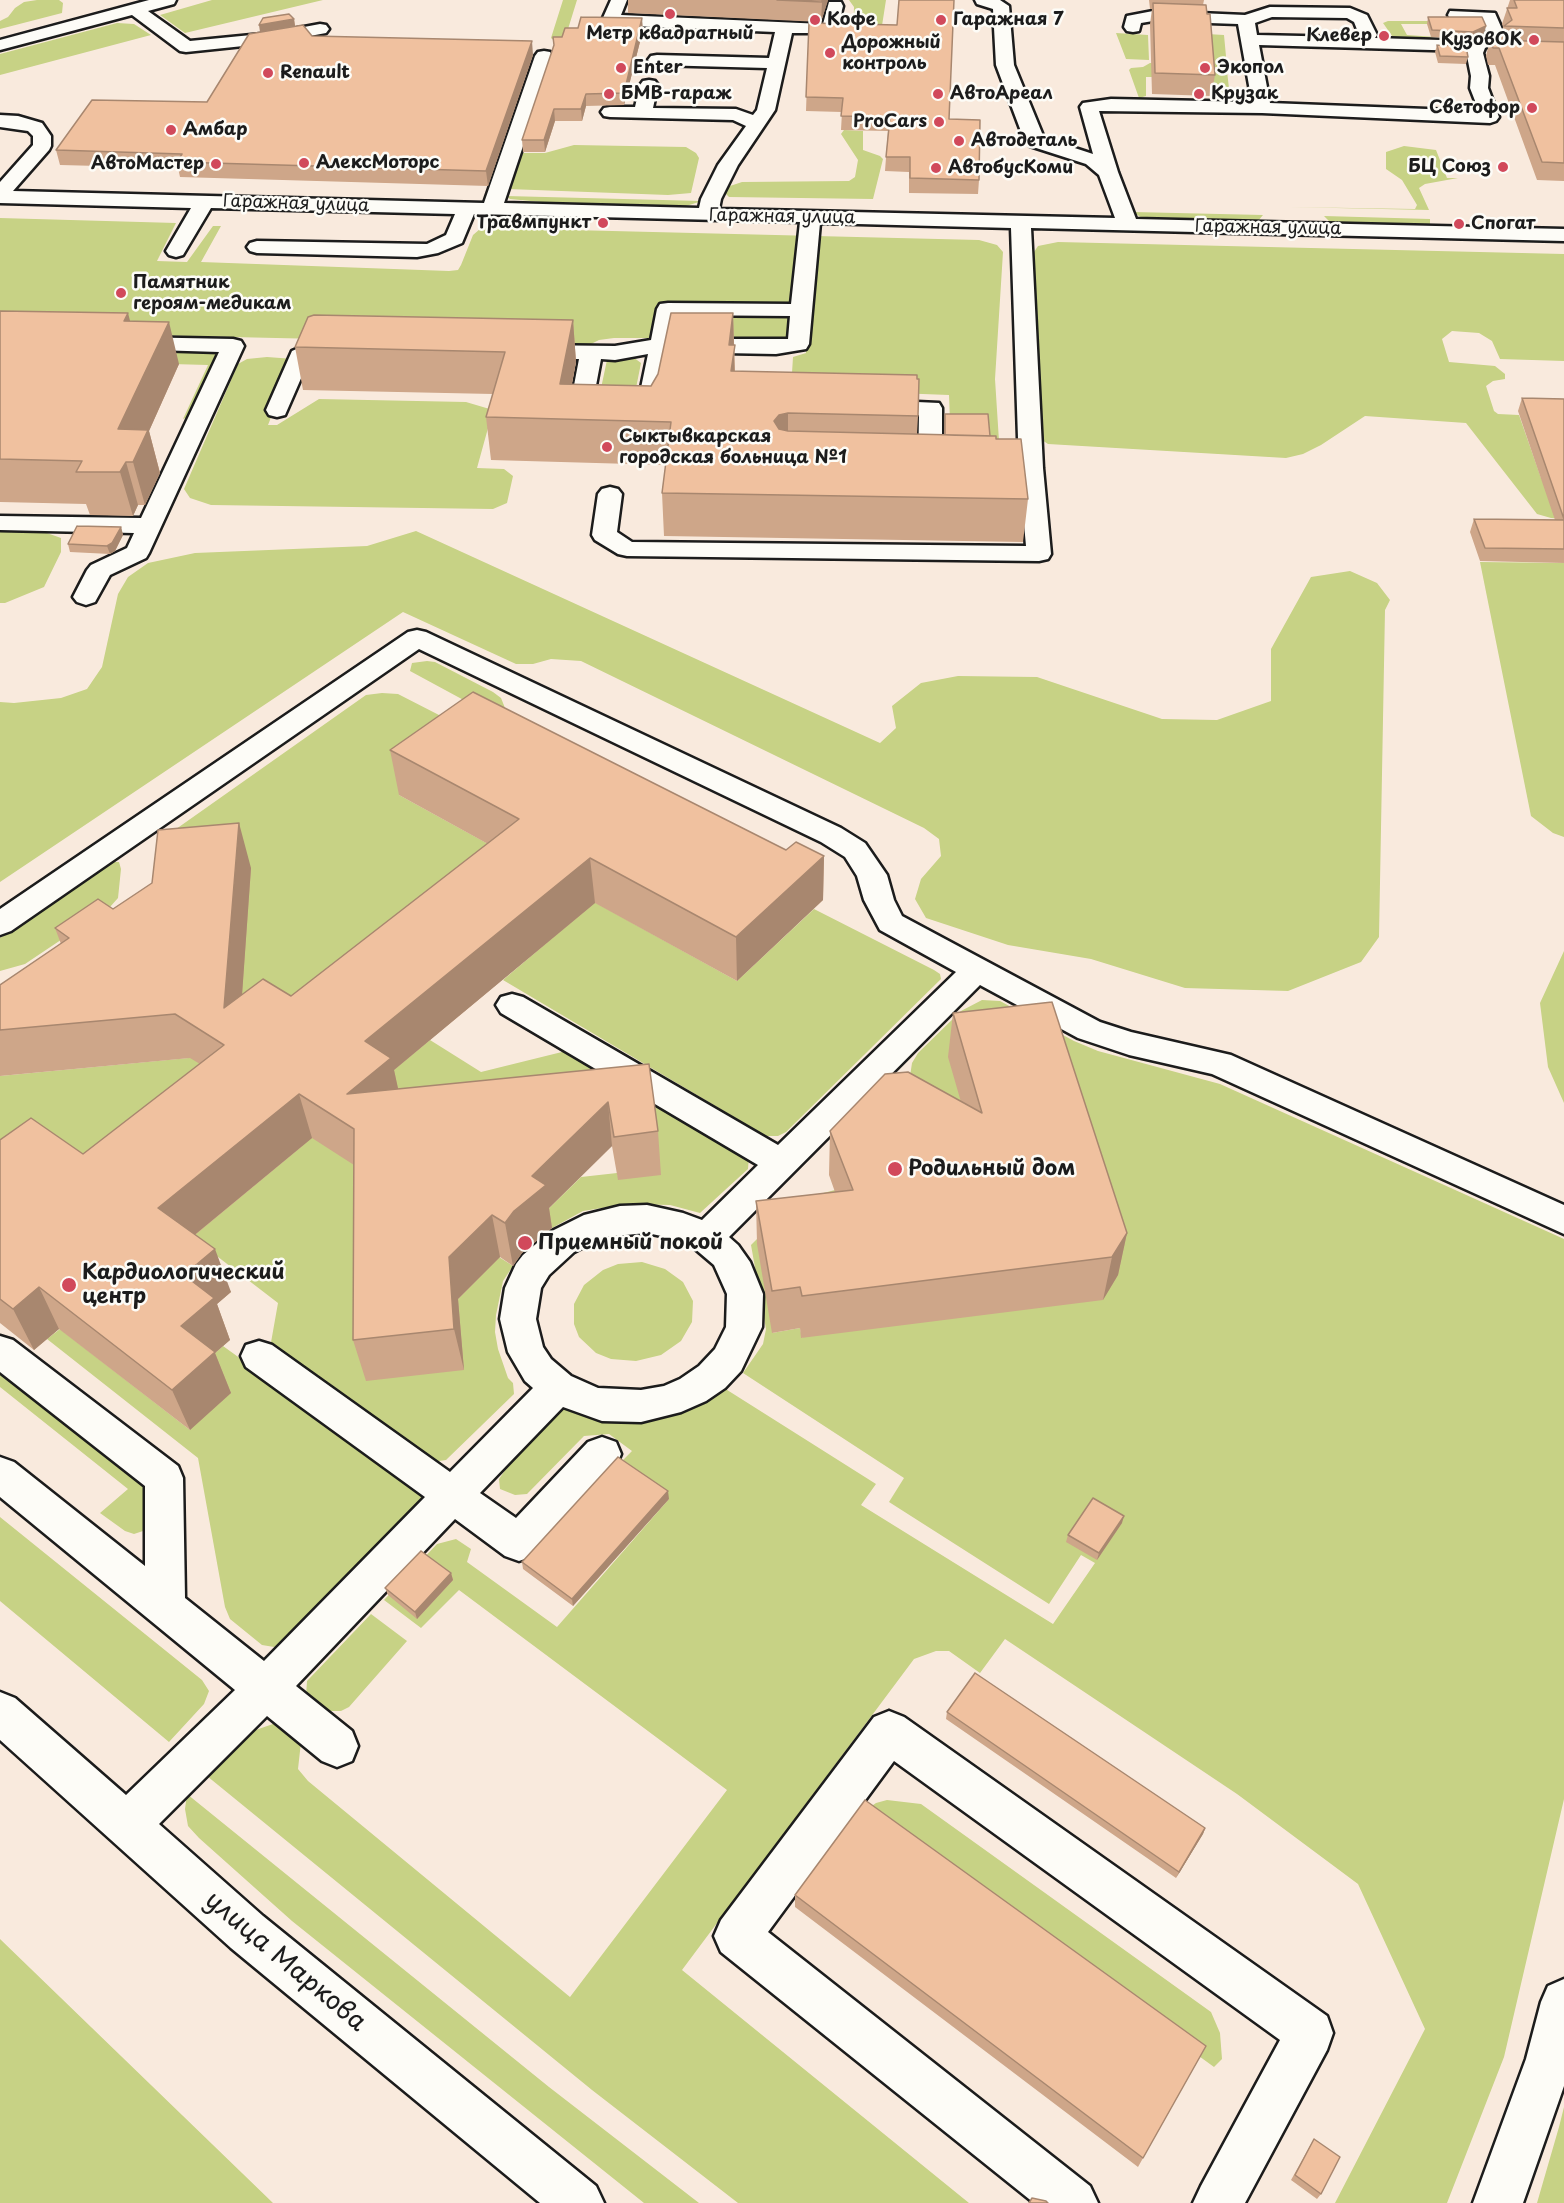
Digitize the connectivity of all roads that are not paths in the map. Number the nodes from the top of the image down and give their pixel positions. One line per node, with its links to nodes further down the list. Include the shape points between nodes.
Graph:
1 (168, 0): 6 (street)
2 (619, 0): 10 (street, via 610,20)
3 (984, 0): 27 (street, via 1001,6 1005,65 1031,134 1037,142 1093,160)
4 (836, 6): 10 (street, via 830,29)
5 (67, 8): 8 (street)
6 (135, 9): 8 (street); 12 (street, via 186,47)
7 (1456, 15): 16 (street, via 1489,17 1496,36)
8 (103, 17): 15 (street)
9 (1246, 21): 11 (street, via 1153,16 1133,20); 13 (street); 14 (street, via 1270,12 1350,13 1361,19 1368,35)
10 (785, 27): 20 (street)
11 (1133, 27)
12 (320, 29)
13 (1250, 40): 14 (street); 22 (street)
14 (1346, 42): 16 (street)
15 (0, 45)
16 (1476, 47): 17 (street); 22 (street, via 1479,88 1490,117)
17 (1509, 50)
18 (544, 56): 31 (street)
19 (657, 60): 20 (street)
20 (777, 63): 26 (street, via 765,110)
21 (649, 85): 24 (street)
22 (1262, 108): 27 (street, via 1092,105 1089,111)
23 (610, 112): 24 (street)
24 (643, 113): 26 (street, via 735,115)
25 (0, 121): 28 (street, via 35,127 42,136 42,146)
26 (756, 123): 32 (street, via 728,165 711,199)
27 (1108, 172): 35 (street)
28 (0, 196): 29 (street, Гаражная улица)
29 (205, 201): 30 (street, Гаражная улица); 38 (street)
30 (467, 208): 31 (street, Гаражная улица); 37 (street, via 455,239 432,249)
31 (492, 209): 32 (street, Гаражная улица)
32 (708, 215): 33 (street, Гаражная улица)
33 (810, 218): 34 (street, Гаражная улица); 39 (street)
34 (1021, 222): 35 (street, Гаражная улица); 48 (street, via 1020,469 1040,554 627,549 604,535)
35 (1128, 225): 36 (street, Гаражная улица)
36 (1564, 236)
37 (257, 247)
38 (176, 251)
39 (801, 309): 41 (street, via 672,308 666,311); 41 (street, via 798,344 756,356)
40 (106, 343): 50 (street, via 234,346)
41 (660, 345): 44 (street); 44 (street, via 647,416 638,420 579,417)
42 (355, 348): 46 (street, via 321,347 300,356)
43 (514, 351): 44 (street)
44 (591, 353)
45 (854, 406): 47 (street, via 931,408 941,468)
46 (277, 410)
47 (906, 468)
48 (610, 494)
49 (0, 523): 50 (street)
50 (150, 526): 51 (street, via 137,554 100,570)
51 (86, 597)
52 (0, 924): 53 (street, via 417,638 831,835 855,850 872,875 891,922)
53 (977, 969): 55 (street); 56 (street, via 1089,1030 1220,1064)
54 (513, 1005): 55 (street)
55 (781, 1163): 57 (street)
56 (1564, 1220)
57 (706, 1238): 60 (street, via 661,1221 620,1220 585,1230 543,1257 529,1274 518,1325 526,1353); 60 (street, via 731,1262 746,1304 744,1328 737,1346 718,1371 693,1390 668,1401 641,1406 602,1405)
58 (0, 1351): 64 (street, via 164,1478)
59 (259, 1356): 63 (street)
60 (558, 1387): 63 (street)
61 (602, 1454): 63 (street, via 519,1543)
62 (0, 1474): 64 (street)
63 (453, 1495): 65 (street)
64 (165, 1606): 65 (street)
65 (266, 1688): 67 (street); 68 (street)
66 (0, 1712): 68 (street, улица Маркова)
67 (338, 1746)
68 (126, 1826): 70 (street, улица Маркова, via 256,1940)
69 (1564, 2002): 73 (street, via 1550,2059)
70 (579, 2203)
71 (1073, 2203): 72 (street, via 737,1936 889,1732 1310,2032)
72 (1218, 2203)
73 (1498, 2203)

